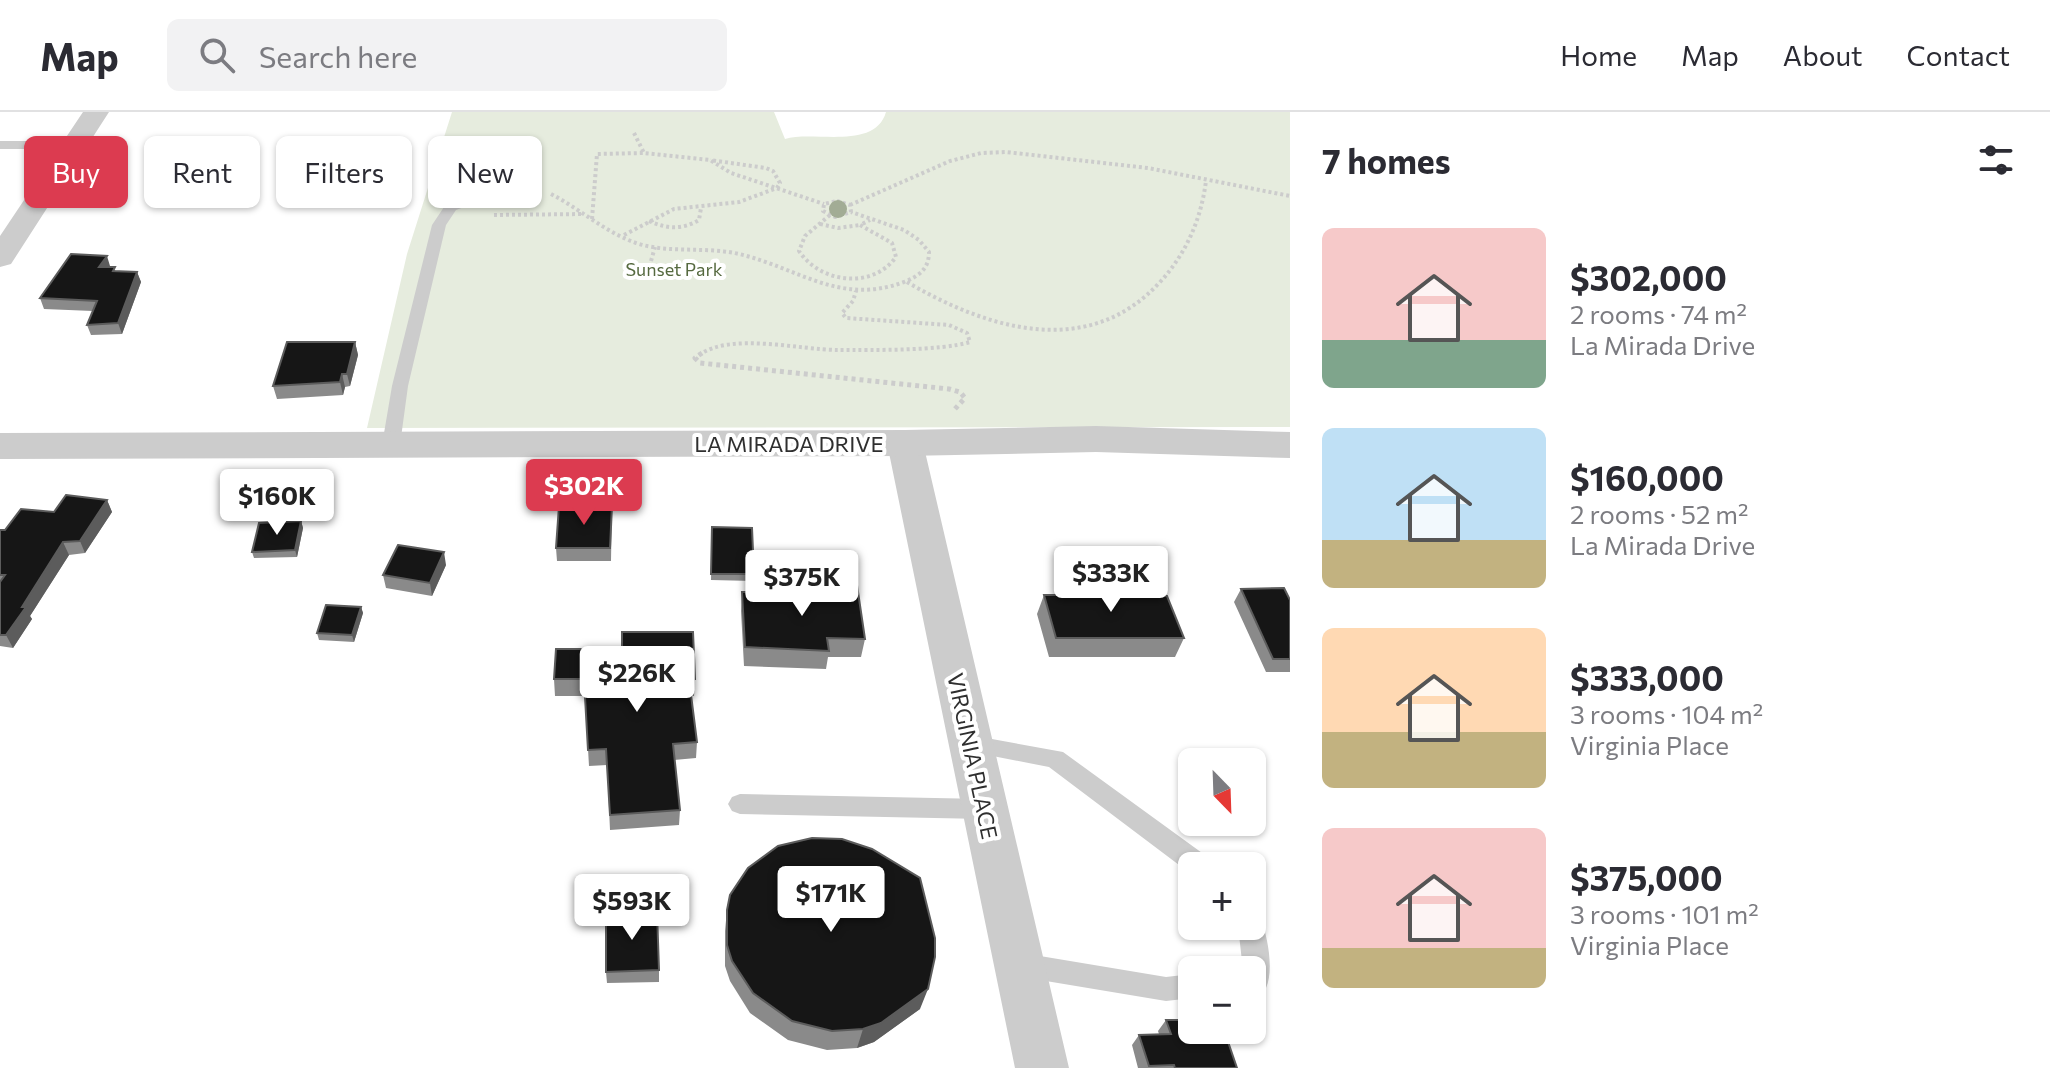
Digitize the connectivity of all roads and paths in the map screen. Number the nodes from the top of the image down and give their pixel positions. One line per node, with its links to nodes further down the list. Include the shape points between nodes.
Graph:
1 (96, 112): 3 (street)
2 (634, 133): 6 (path)
3 (79, 136)
4 (0, 145): 5 (lane)
5 (24, 145)
6 (644, 153): 7 (path); 21 (path, via 597,154)
7 (710, 160): 9 (path); 9 (path, via 766,168 777,178)
8 (1206, 181): 11 (path); 13 (path, via 1148,168 981,153 950,161); 30 (path, via 1203,208 1162,282 1129,312 1102,324 1008,326 939,303)
9 (777, 188): 12 (path); 16 (path)
10 (551, 194): 18 (path)
11 (1288, 195)
12 (824, 204): 13 (path); 20 (path, via 821,208)
13 (850, 205): 17 (path)
14 (32, 208): 28 (street)
15 (450, 208): 33 (lane, via 439,225)
16 (701, 208): 22 (path, via 674,209); 22 (path, via 699,220 688,227 670,229)
17 (851, 212): 20 (path); 23 (path)
18 (585, 214): 19 (path); 21 (path)
19 (481, 215)
20 (830, 215): 24 (path)
21 (592, 219): 26 (path)
22 (648, 220): 26 (path)
23 (870, 220): 25 (path); 30 (path, via 916,237 928,251 925,269)
24 (820, 224): 25 (path); 25 (path, via 800,244 803,261 824,273 853,278 887,269 896,257 892,243)
25 (860, 225)
26 (623, 235): 27 (path)
27 (655, 247): 29 (path); 31 (path, via 727,251)
28 (0, 258)
29 (651, 261)
30 (907, 282): 31 (path)
31 (856, 291): 32 (path, via 842,313 846,318 949,325 967,333 970,342 839,350 735,344 712,346 695,358 700,363 960,392 963,402 943,414)
32 (926, 442): 33 (street, LA MIRADA DRIVE); 34 (street, LA MIRADA DRIVE, via 1096,439); 36 (street, VIRGINIA PLACE)
33 (391, 445): 35 (street, LA MIRADA DRIVE)
34 (1290, 445)
35 (0, 446)
36 (970, 744): 38 (street, VIRGINIA PLACE); 39 (lane, via 1055,759)
37 (740, 804): 38 (lane)
38 (984, 809): 40 (street, VIRGINIA PLACE)
39 (1181, 852)
40 (1018, 964): 41 (lane); 42 (street, VIRGINIA PLACE)
41 (1178, 988)
42 (1042, 1068)

